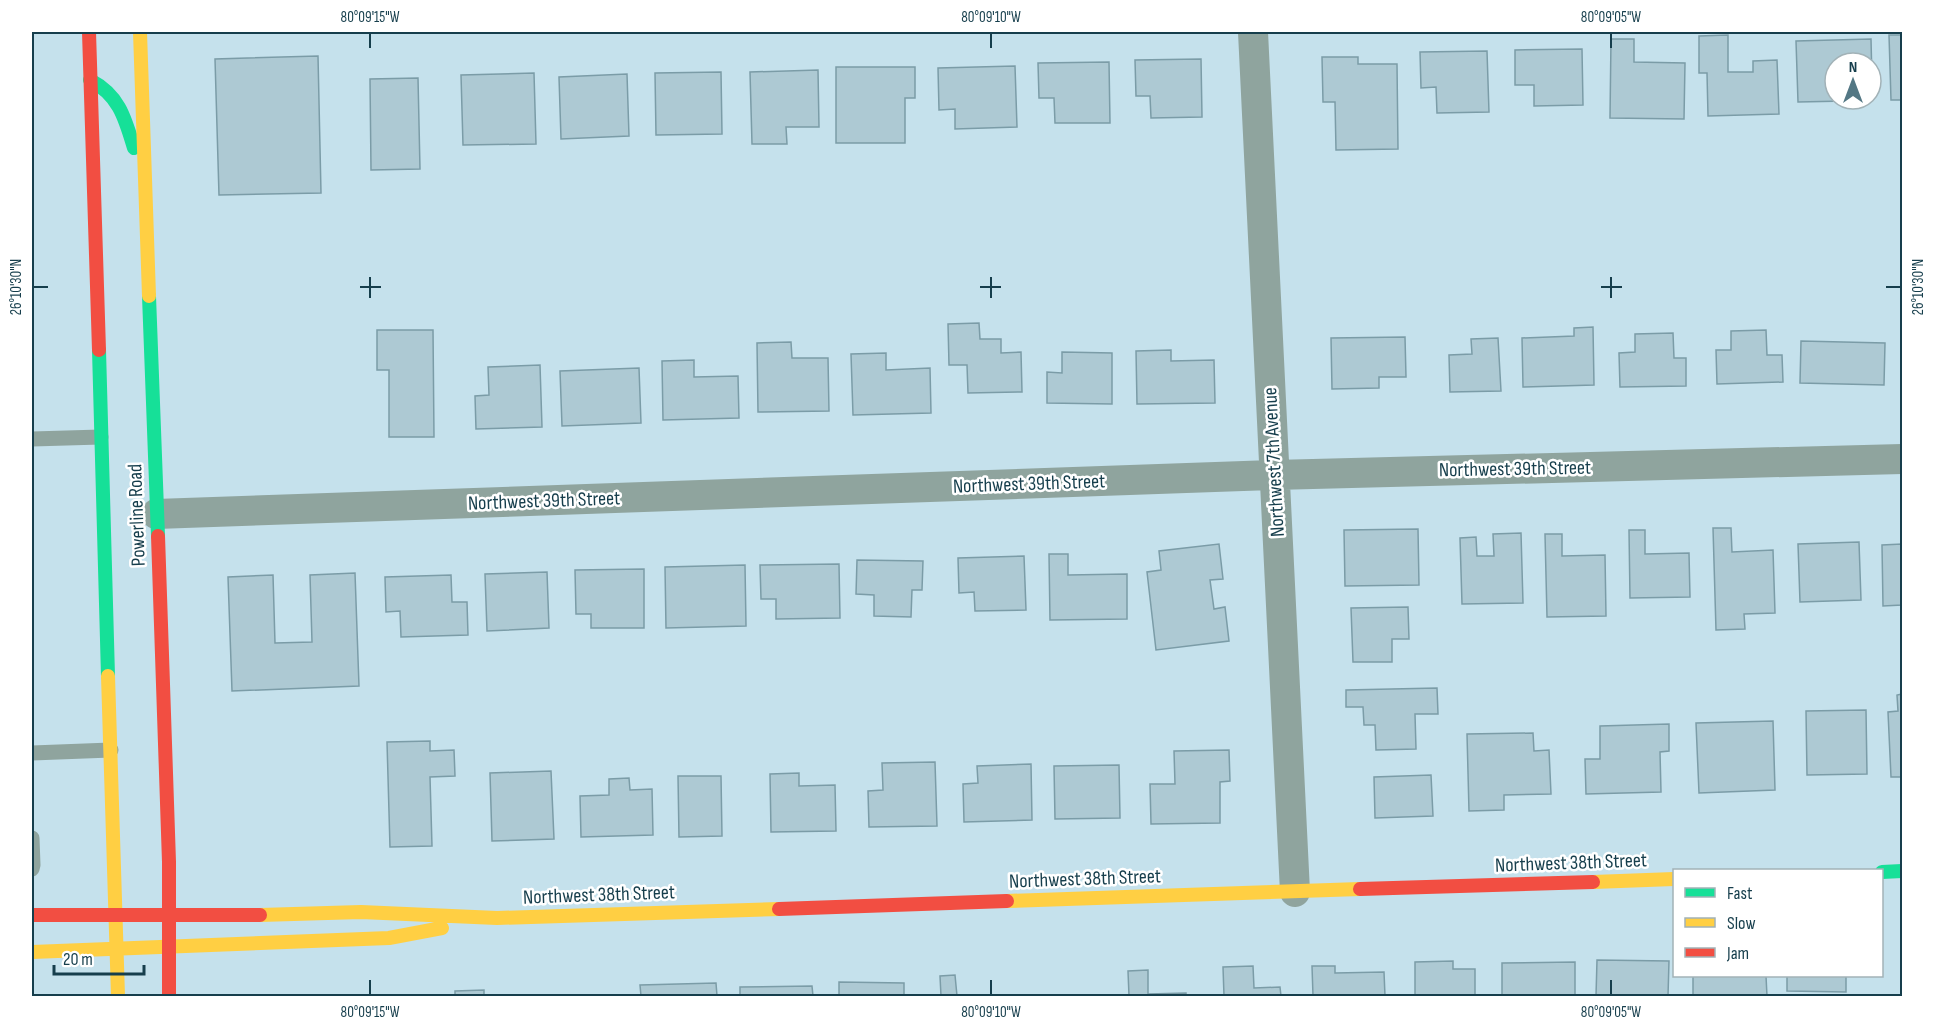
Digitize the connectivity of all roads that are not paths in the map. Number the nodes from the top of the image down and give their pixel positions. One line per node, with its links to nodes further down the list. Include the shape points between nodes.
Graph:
1 (89, 32): 4 (street, Powerline Road)
2 (140, 32): 5 (street, Powerline Road)
3 (1253, 32): 9 (street, Northwest 7th Avenue)
4 (90, 80): 5 (street, via 102,85 118,103); 6 (street, Powerline Road)
5 (145, 184): 10 (street, Powerline Road)
6 (101, 437): 7 (lane); 11 (street, Powerline Road)
7 (32, 439)
8 (1902, 459): 9 (street, Northwest 39th Street)
9 (1274, 475): 10 (street, Northwest 39th Street); 18 (street, Northwest 7th Avenue)
10 (156, 514): 21 (street, Powerline Road)
11 (111, 750): 12 (lane); 20 (street, Powerline Road)
12 (32, 753)
13 (32, 838): 14 (lane)
14 (32, 869)
15 (1902, 871): 16 (street)
16 (1883, 872)
17 (1673, 879): 18 (street, Northwest 38th Street)
18 (1295, 892): 22 (street, Northwest 38th Street)
19 (32, 915): 20 (street, Northwest 38th Street)
20 (116, 915): 21 (street, Northwest 38th Street); 24 (street, Powerline Road)
21 (169, 915): 22 (street, Northwest 38th Street, via 361,912); 23 (street, Powerline Road)
22 (496, 918): 23 (street, Northwest 38th Street, via 389,938)
23 (169, 946): 24 (street, Northwest 38th Street); 27 (street, Powerline Road)
24 (117, 949): 25 (street, Northwest 38th Street); 26 (street, Powerline Road)
25 (32, 952)
26 (118, 996)
27 (169, 996)

